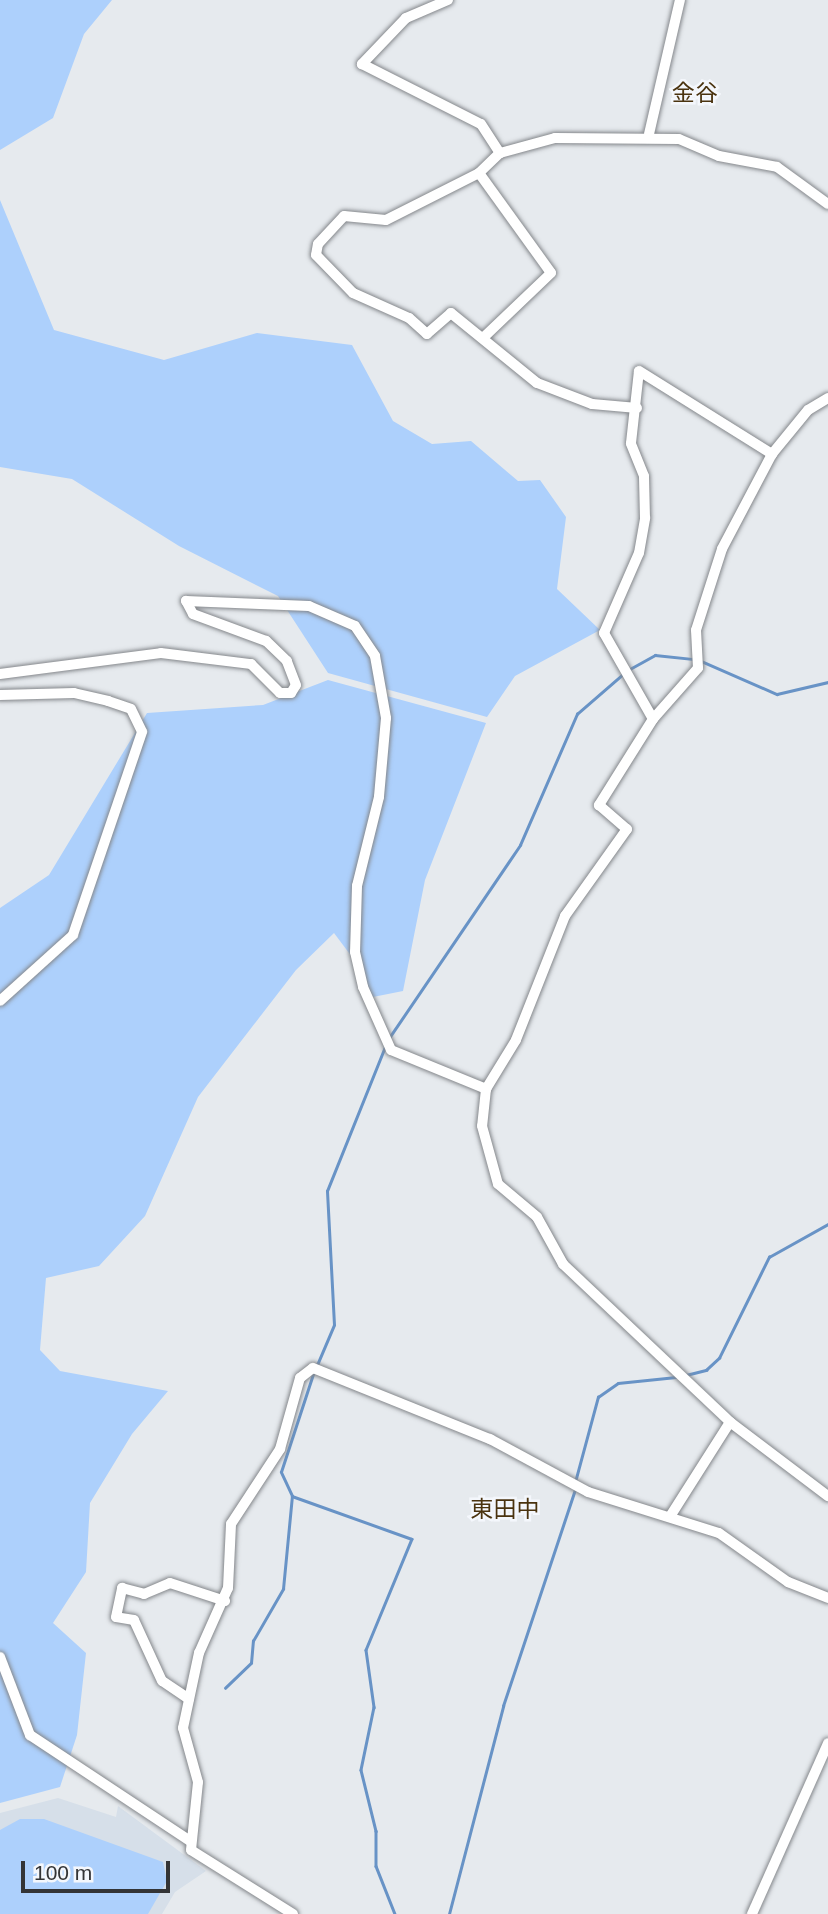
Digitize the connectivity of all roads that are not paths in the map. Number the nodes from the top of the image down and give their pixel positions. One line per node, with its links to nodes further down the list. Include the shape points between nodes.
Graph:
1 (448, 0): 4 (street, via 406,18 362,64 481,124)
2 (680, 0): 3 (street)
3 (649, 134): 4 (street, via 555,138); 6 (street, via 777,167)
4 (500, 153): 5 (street)
5 (479, 173): 7 (street, via 551,272); 7 (street, via 386,220 344,216 316,255 352,293 409,318 426,334 451,313)
6 (828, 204)
7 (483, 338): 9 (street, via 537,383 592,404)
8 (828, 398): 10 (street, via 808,410)
9 (637, 408): 10 (street, via 639,370); 13 (street, via 631,443 644,476 645,518 639,553 604,633)
10 (772, 454): 13 (street, via 722,549 696,629 698,668)
11 (0, 674): 15 (street, via 162,653 251,664 280,693 291,693 296,685 286,661 266,641 193,614 186,601 309,606 355,626 375,656 386,718 379,797 356,897 355,951 363,987 391,1050)
12 (0, 695): 14 (street, via 74,693 108,701 131,709 142,732 73,934)
13 (653, 719): 15 (street, via 598,805 627,829 565,916 516,1040)
14 (0, 1001)
15 (486, 1089): 16 (street, via 482,1126 498,1184 537,1217 563,1264)
16 (730, 1422): 17 (street); 18 (street)
17 (828, 1496)
18 (671, 1515): 19 (street, via 719,1533 788,1582); 20 (street, via 587,1492 490,1439 313,1367 300,1378 280,1449 231,1524)
19 (828, 1598)
20 (225, 1601): 22 (street, via 199,1653); 22 (street, via 170,1583 144,1594 122,1588 116,1617 134,1620 162,1681)
21 (0, 1657): 24 (street, via 30,1735)
22 (189, 1699): 24 (street, via 183,1728 198,1782)
23 (828, 1743): 27 (street)
24 (190, 1841): 25 (street, via 203,1860)
25 (273, 1909): 26 (street)
26 (293, 1914)
27 (752, 1914)

